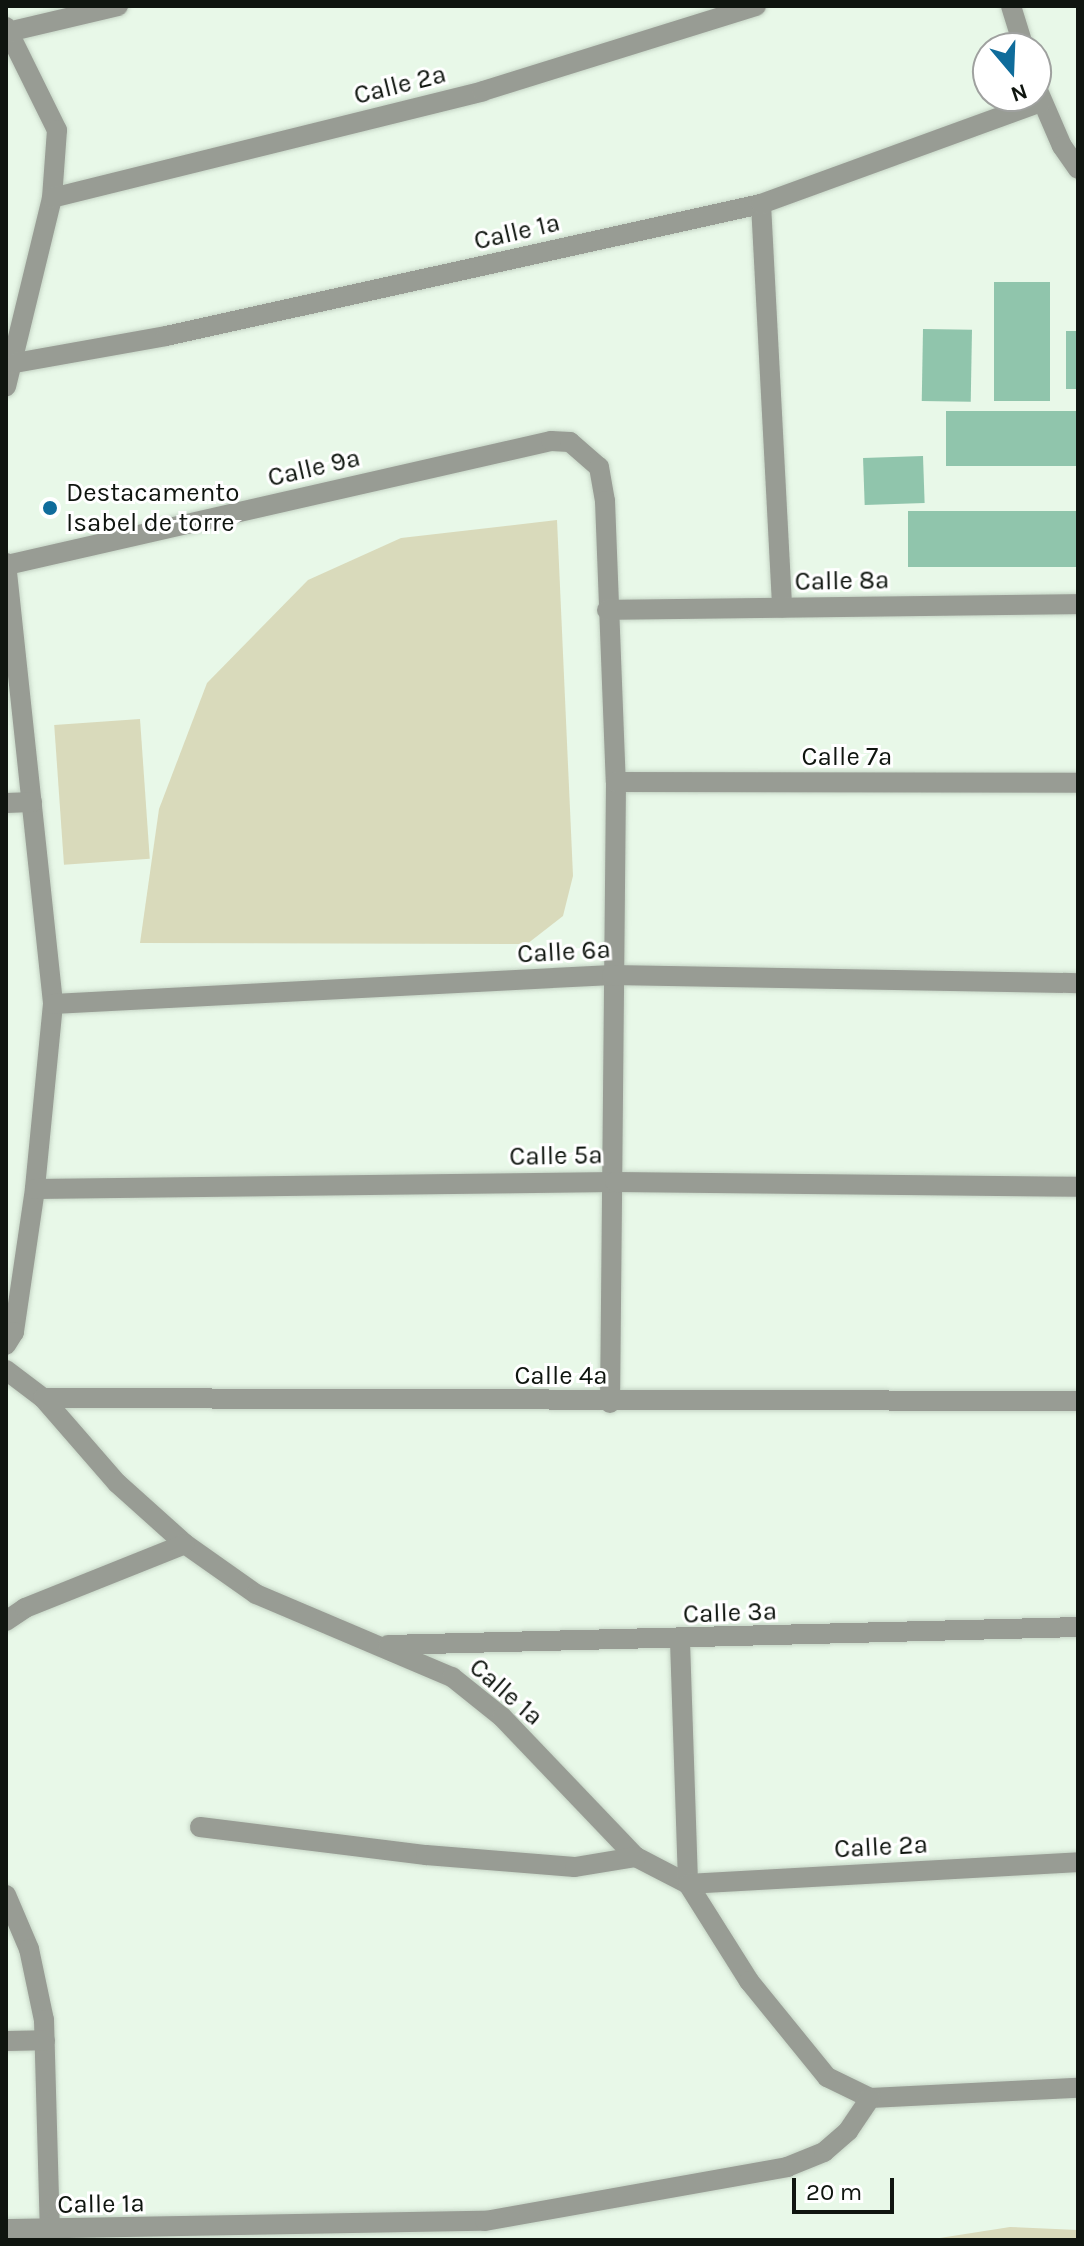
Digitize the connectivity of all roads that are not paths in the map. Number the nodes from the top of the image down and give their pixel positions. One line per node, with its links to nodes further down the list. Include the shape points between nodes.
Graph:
1 (118, 6): 5 (street)
2 (756, 6): 4 (street, Calle 2ª)
3 (1011, 6): 6 (street)
4 (718, 11): 10 (street, Calle 2ª, via 483,91)
5 (7, 30): 10 (street, via 57,130)
6 (1019, 32)
7 (994, 112): 11 (street, Calle 1ª)
8 (1048, 112): 9 (street)
9 (1078, 169)
10 (52, 198): 12 (street)
11 (761, 204): 12 (street, Calle 1ª, via 166,336); 16 (street)
12 (15, 363): 13 (street)
13 (6, 386)
14 (6, 564): 17 (street, Calle 9ª, via 551,441 570,442 585,452 604,484); 20 (street)
15 (1078, 604): 16 (street, Calle 8ª)
16 (782, 607): 17 (street, Calle 8ª)
17 (607, 610): 18 (street)
18 (616, 782): 19 (street, Calle 7ª); 22 (street)
19 (1078, 783)
20 (32, 802): 21 (street); 24 (street)
21 (6, 803)
22 (612, 975): 23 (street, Calle 6ª); 24 (street, Calle 6ª); 25 (street)
23 (1078, 983)
24 (53, 1004): 27 (street)
25 (615, 1182): 26 (street, Calle 5ª); 27 (street, Calle 5ª); 32 (street)
26 (1078, 1187)
27 (35, 1189): 28 (street, via 14,1332)
28 (6, 1345)
29 (6, 1370): 30 (street, Calle 1ª)
30 (43, 1398): 32 (street, Calle 4ª); 33 (street, Calle 1ª, via 117,1483)
31 (1078, 1401): 32 (street, Calle 4ª)
32 (610, 1403)
33 (185, 1544): 34 (street, via 25,1608); 37 (street, Calle 1ª, via 256,1594)
34 (6, 1621)
35 (1078, 1627): 36 (street, Calle 3ª)
36 (680, 1641): 37 (street, Calle 3ª); 41 (street)
37 (384, 1645): 39 (street, Calle 1ª, via 452,1677 502,1717)
38 (200, 1827): 39 (street, via 575,1867)
39 (636, 1857): 41 (street, Calle 1ª)
40 (1078, 1862): 41 (street, Calle 2ª)
41 (688, 1884): 46 (street, via 749,1981 827,2077)
42 (6, 1895): 43 (street, via 29,1949)
43 (45, 2040): 44 (street); 49 (street)
44 (6, 2041)
45 (1078, 2088): 46 (street)
46 (870, 2098): 48 (street, Calle 1ª, via 848,2131 824,2152 787,2167)
47 (6, 2229): 49 (street, Calle 1ª)
48 (485, 2231): 49 (street, Calle 1ª)
49 (50, 2236)

